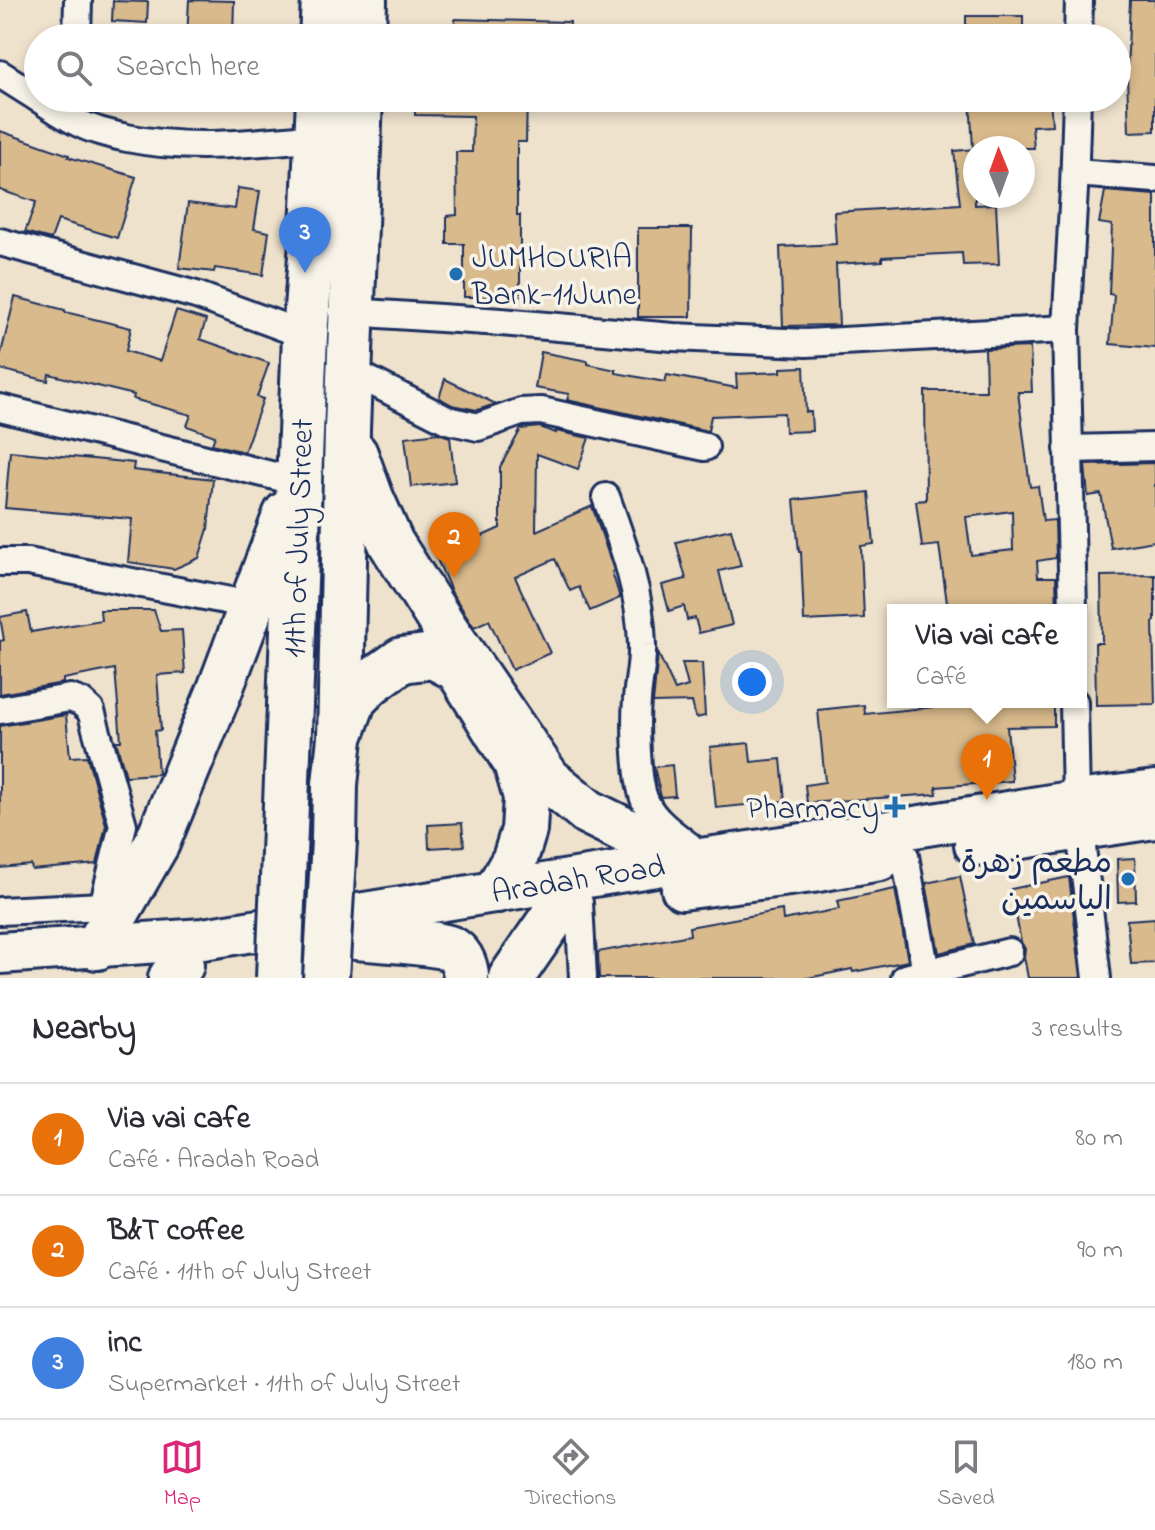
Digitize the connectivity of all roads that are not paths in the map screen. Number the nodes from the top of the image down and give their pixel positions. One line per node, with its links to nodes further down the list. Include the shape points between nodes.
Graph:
1 (78, 0): 5 (street)
2 (324, 0): 6 (highway)
3 (364, 0): 7 (highway)
4 (1079, 0): 8 (street)
5 (77, 24)
6 (323, 24)
7 (363, 24)
8 (1078, 24)
9 (0, 74): 10 (street)
10 (24, 89)
11 (78, 112): 14 (street, via 105,134 198,146 235,145)
12 (359, 112): 18 (highway, 11th of July Street)
13 (1077, 112): 15 (street)
14 (318, 117): 20 (highway, 11th of July Street)
15 (1075, 173): 16 (street); 19 (street)
16 (1155, 179)
17 (0, 242): 20 (street, via 196,295)
18 (350, 312): 19 (street, via 806,343); 21 (highway, 11th of July Street)
19 (1066, 329): 26 (street)
20 (305, 335): 27 (highway, 11th of July Street)
21 (349, 370): 23 (highway, 11th of July Street); 24 (street, via 462,425 478,427 541,411)
22 (0, 408): 27 (street)
23 (347, 429): 34 (highway, 11th of July Street); 39 (highway, via 391,543 548,779 588,812)
24 (705, 447)
25 (1155, 447): 26 (street)
26 (1068, 449): 30 (street)
27 (299, 482): 31 (highway); 50 (highway, 11th of July Street, bridge)
28 (606, 497): 39 (street, via 632,578 643,646 636,705 642,792 647,806)
29 (0, 562): 31 (street, via 28,562)
30 (1073, 604)
31 (251, 605): 43 (highway, via 157,843)
32 (1074, 708): 36 (street)
33 (0, 710): 43 (street, via 70,698 91,711 123,825)
34 (340, 738): 40 (highway, via 354,699 402,660 433,656 458,669 516,763 526,797 515,859); 51 (highway, 11th of July Street, bridge)
35 (1155, 791): 36 (main road, Aradah Road)
36 (1078, 816): 37 (main road, Aradah Road); 38 (main road, Aradah Road); 39 (main road, Aradah Road, via 871,834); 55 (street)
37 (1155, 818)
38 (905, 856): 41 (main road, Aradah Road); 49 (street)
39 (696, 860): 40 (main road, Aradah Road)
40 (497, 890): 43 (main road, Aradah Road, via 203,939)
41 (569, 906): 44 (main road, Aradah Road); 53 (highway); 54 (street)
42 (0, 911): 43 (street)
43 (108, 918): 46 (main road, Aradah Road)
44 (356, 937): 47 (main road, Aradah Road); 52 (highway, via 453,950 463,962)
45 (1009, 952): 49 (street)
46 (0, 953)
47 (176, 971): 48 (main road, Aradah Road)
48 (0, 975)
49 (919, 977)
50 (279, 978)
51 (326, 978)
52 (466, 978)
53 (511, 978)
54 (583, 978)
55 (1097, 978)

